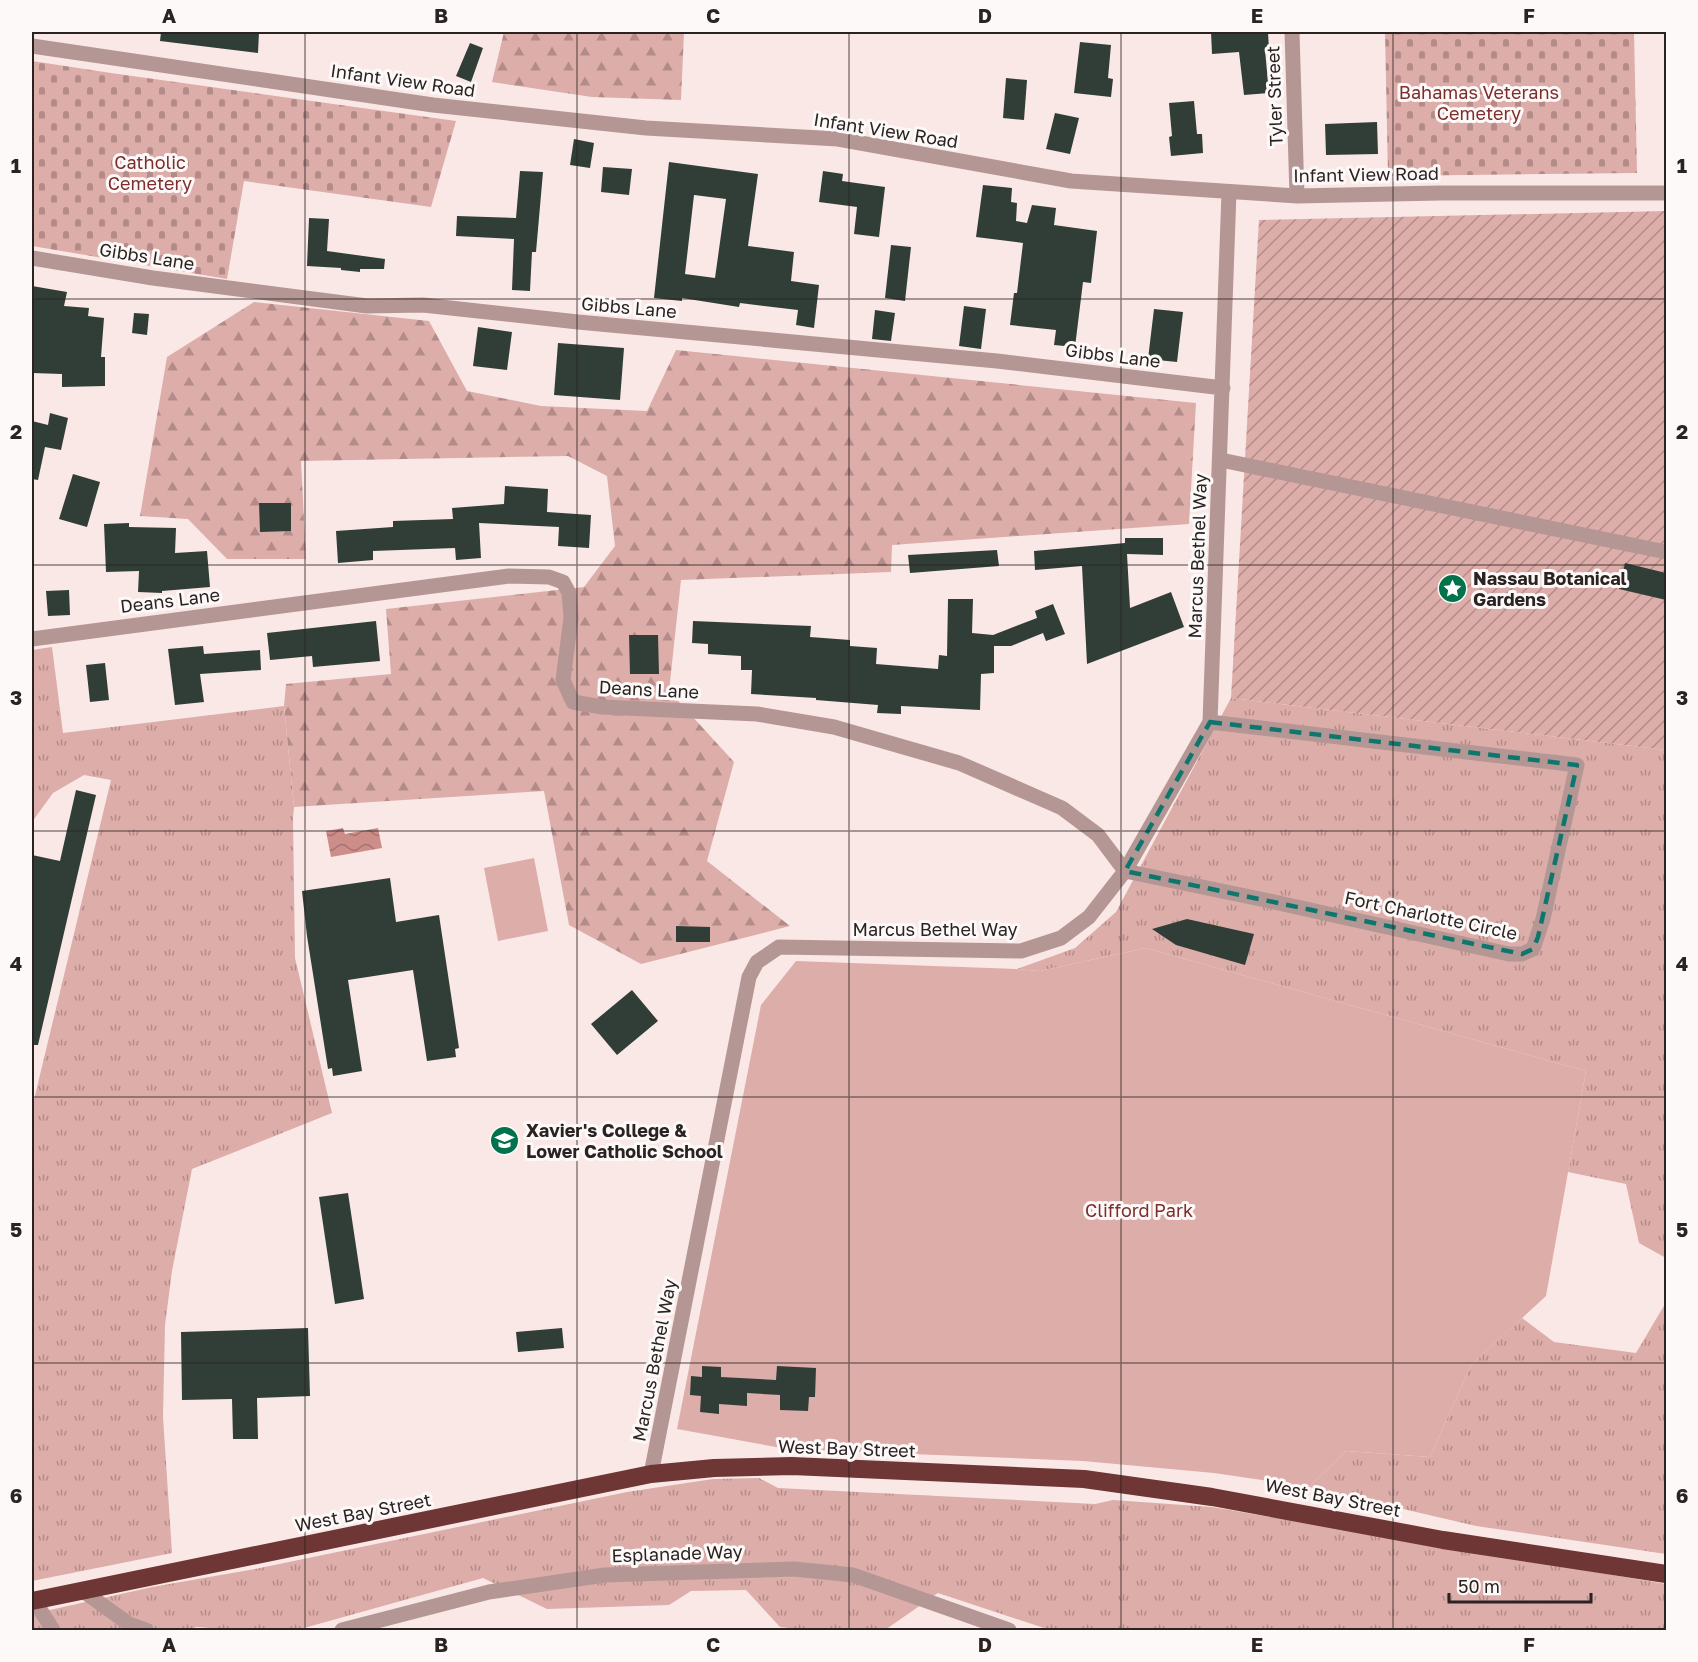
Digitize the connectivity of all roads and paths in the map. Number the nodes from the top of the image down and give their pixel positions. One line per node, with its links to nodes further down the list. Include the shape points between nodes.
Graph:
1 (1292, 32): 5 (street, Tyler Street)
2 (32, 46): 3 (street, Infant View Road, via 433,105 646,128 838,139 1071,181)
3 (1229, 192): 5 (street, Infant View Road); 7 (street, Marcus Bethel Way)
4 (1666, 193): 5 (street, Infant View Road)
5 (1297, 196)
6 (32, 258): 7 (street, Gibbs Lane, via 367,306 423,305 997,361)
7 (1223, 388): 8 (street, Marcus Bethel Way)
8 (1221, 460): 9 (street); 11 (street, Marcus Bethel Way)
9 (1666, 552)
10 (32, 639): 12 (street, Deans Lane, via 509,576 549,577 563,582 569,593 571,618 563,680 573,702 602,707 757,714 834,727 959,763 1062,808 1098,835)
11 (1210, 722): 12 (street, Marcus Bethel Way); 12 (street, Fort Charlotte Circle, via 1577,765 1533,949 1509,954)
12 (1125, 871): 13 (street, Marcus Bethel Way, via 1089,917 1061,938 1021,951 779,947 757,962 748,977)
13 (651, 1474): 14 (highway, West Bay Street, via 792,1466 1084,1479); 15 (highway, West Bay Street)
14 (1666, 1574)
15 (83, 1591): 16 (highway, West Bay Street); 18 (street, via 129,1624)
16 (33, 1601): 17 (street)
17 (53, 1630)
18 (146, 1630)
19 (342, 1630): 20 (street, Esplanade Way, via 489,1592 605,1575 794,1569 853,1575)
20 (1010, 1630)

